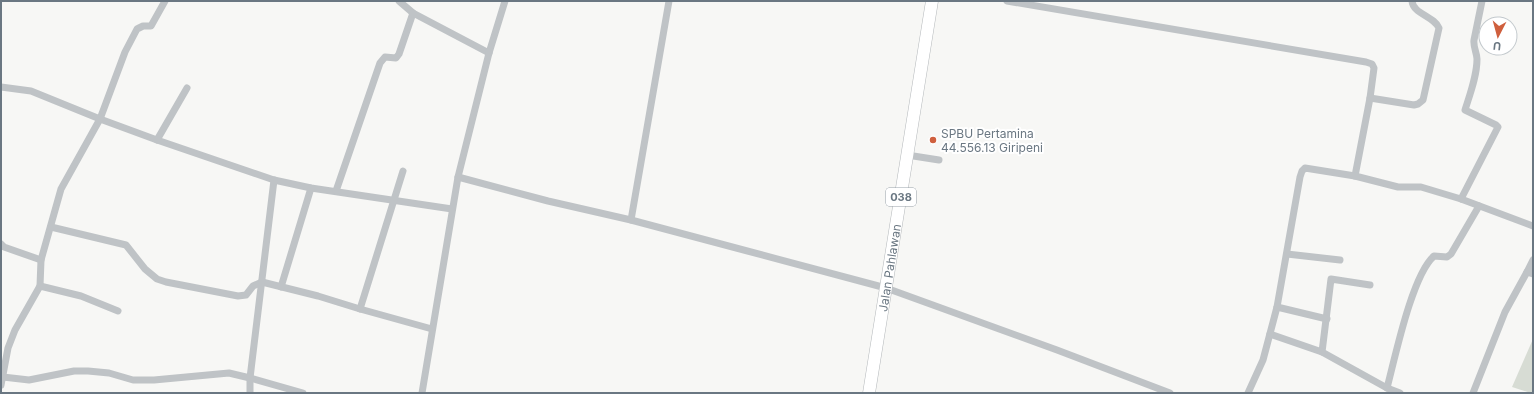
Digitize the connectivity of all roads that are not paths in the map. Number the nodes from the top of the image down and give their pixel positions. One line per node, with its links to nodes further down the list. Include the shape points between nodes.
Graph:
1 (165, 1): 14 (street, via 151,26 137,29 125,52)
2 (399, 1): 9 (street)
3 (505, 1): 10 (street)
4 (669, 1): 28 (street)
5 (932, 1): 16 (main road, Jalan Pahlawan / 038)
6 (1007, 1): 13 (street, via 1366,62 1374,68)
7 (1412, 1): 13 (street, via 1415,8 1439,28 1423,100 1414,105)
8 (1482, 1): 25 (street, via 1474,40 1476,68 1466,110 1498,127)
9 (413, 13): 10 (street); 23 (street, via 400,54 396,58 385,57 380,62)
10 (489, 53): 20 (street)
11 (1, 87): 14 (street, via 31,91)
12 (186, 88): 15 (street)
13 (1370, 98): 19 (street)
14 (100, 119): 15 (street); 30 (street, via 62,190)
15 (157, 140): 21 (street)
16 (907, 155): 17 (street); 41 (main road, Jalan Pahlawan / 038)
17 (939, 160)
18 (403, 171): 24 (street)
19 (1355, 176): 25 (street, via 1398,187 1421,187); 32 (street, via 1309,167 1303,170)
20 (458, 177): 27 (street); 28 (street)
21 (274, 180): 22 (street); 37 (street)
22 (311, 188): 23 (street); 40 (street)
23 (336, 191): 24 (street)
24 (395, 199): 27 (street); 43 (street)
25 (1461, 199): 26 (street)
26 (1479, 206): 29 (street); 52 (street, via 1451,254 1447,257 1434,256 1419,279 1402,329)
27 (452, 209): 46 (street)
28 (631, 220): 41 (street)
29 (1533, 226)
30 (51, 227): 33 (street); 37 (street, via 126,246 145,269 157,279 166,282 238,296 246,295 253,286)
31 (1, 244): 33 (street)
32 (1287, 254): 34 (street); 42 (street)
33 (41, 260): 39 (street)
34 (1340, 260)
35 (1533, 260): 36 (street)
36 (1530, 273): 60 (street, via 1505,312)
37 (262, 282): 40 (street); 50 (street)
38 (1370, 285): 45 (street, via 1331,279)
39 (40, 286): 44 (street, via 81,296); 49 (street, via 15,330 8,348)
40 (281, 287): 43 (street)
41 (886, 288): 56 (main road, Jalan Pahlawan / 038); 57 (street)
42 (1277, 307): 45 (street); 47 (street)
43 (360, 310): 46 (street)
44 (118, 311)
45 (1327, 319): 48 (street)
46 (432, 329): 55 (street)
47 (1270, 334): 48 (street); 58 (street, via 1263,360)
48 (1322, 352): 52 (street)
49 (3, 377): 50 (street, via 29,380 74,371 109,374 133,380 219,374 237,374); 51 (street)
50 (250, 378): 53 (street); 54 (street)
51 (1, 385)
52 (1387, 388): 59 (street)
53 (298, 392)
54 (250, 393)
55 (422, 393)
56 (869, 393)
57 (1170, 393)
58 (1248, 393)
59 (1400, 393)
60 (1473, 393)

